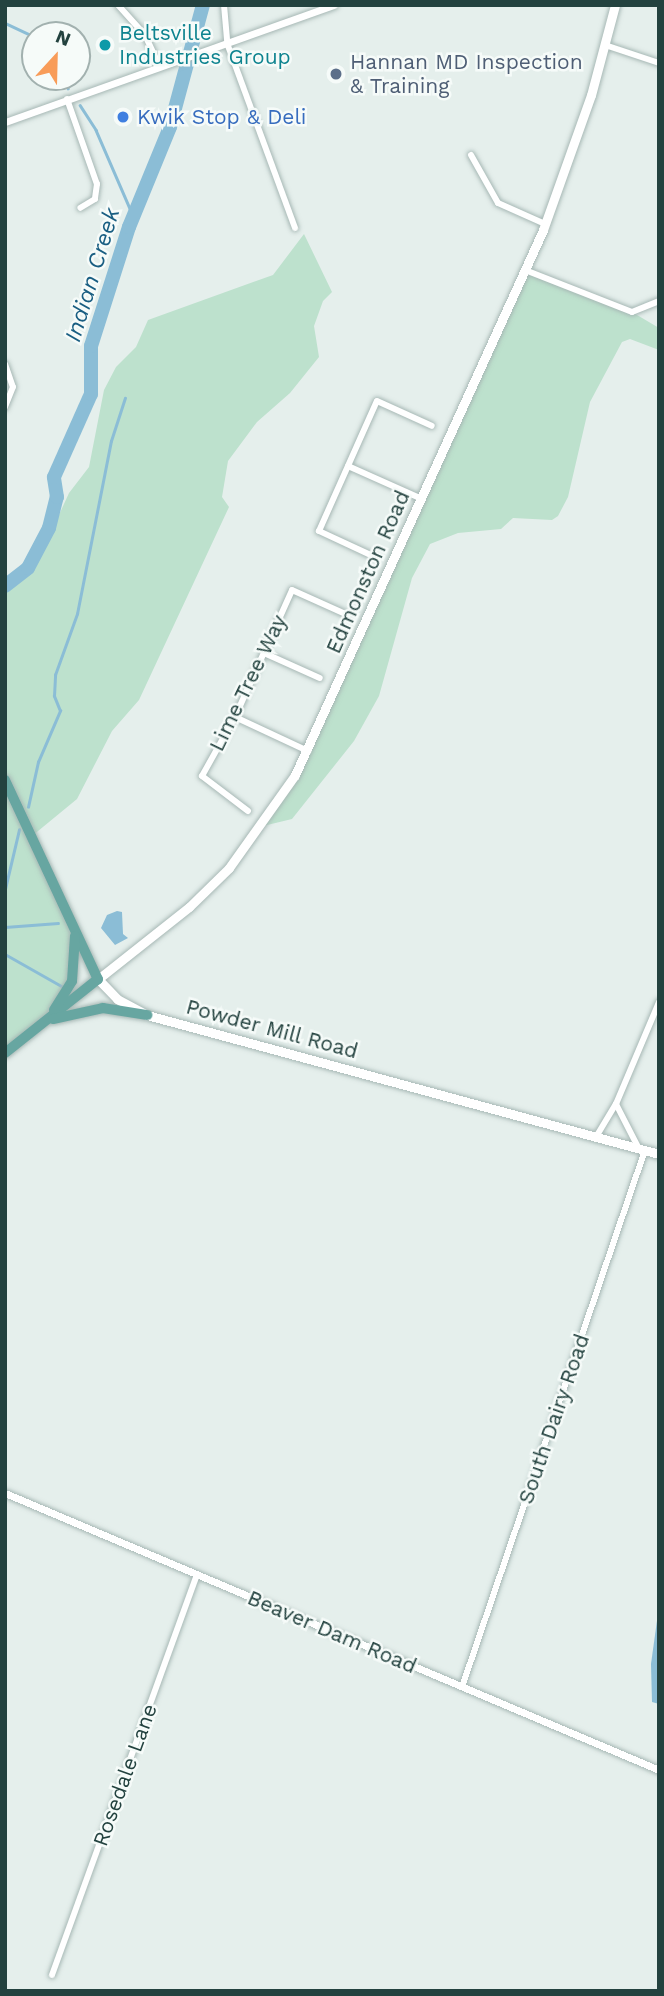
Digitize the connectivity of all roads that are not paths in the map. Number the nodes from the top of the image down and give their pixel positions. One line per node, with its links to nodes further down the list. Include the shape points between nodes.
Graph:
1 (118, 5): 8 (street, via 145,35)
2 (224, 5): 5 (street)
3 (334, 5): 5 (street)
4 (615, 5): 6 (main road, Edmonston Road)
5 (227, 43): 8 (street); 14 (street)
6 (605, 45): 7 (street); 13 (main road, Edmonston Road)
7 (659, 63)
8 (160, 67): 9 (street)
9 (67, 99): 10 (street); 12 (street, via 97,184 95,199)
10 (5, 122)
11 (471, 155): 13 (street, via 498,204)
12 (80, 208)
13 (545, 224): 15 (main road, Edmonston Road)
14 (295, 229)
15 (525, 270): 16 (street, via 632,312); 21 (main road, Edmonston Road)
16 (659, 301)
17 (5, 364): 18 (street, via 13,387)
18 (5, 407)
19 (432, 426): 20 (street, via 377,401)
20 (348, 466): 21 (street); 22 (street, via 318,531)
21 (422, 499): 27 (main road, Edmonston Road)
22 (375, 557)
23 (348, 615): 24 (street, Lime Tree Way, via 292,590)
24 (264, 653): 25 (street); 26 (street, Lime Tree Way)
25 (320, 678)
26 (234, 717): 27 (street); 29 (street, Lime Tree Way, via 202,776)
27 (308, 751): 31 (main road, Edmonston Road, via 265,823 229,869)
28 (5, 780): 30 (main road, Powder Mill Road)
29 (248, 811)
30 (75, 932): 31 (main road, Powder Mill Road); 34 (main road, via 72,981)
31 (98, 979): 33 (main road, Powder Mill Road, via 117,999); 34 (main road, Edmonston Road)
32 (659, 1002): 36 (street)
33 (147, 1015): 34 (main road, via 86,1009); 37 (main road, Powder Mill Road)
34 (46, 1021): 35 (main road, Edmonston Road)
35 (5, 1053)
36 (616, 1104): 37 (street); 38 (street)
37 (596, 1137): 38 (main road, Powder Mill Road)
38 (642, 1149): 39 (main road, Powder Mill Road); 42 (street, South Dairy Road)
39 (659, 1154)
40 (5, 1493): 41 (street, Beaver Dam Road)
41 (197, 1574): 42 (street, Beaver Dam Road); 44 (street, Rosedale Lane)
42 (462, 1687): 43 (street, Beaver Dam Road)
43 (659, 1770)
44 (52, 1975)

